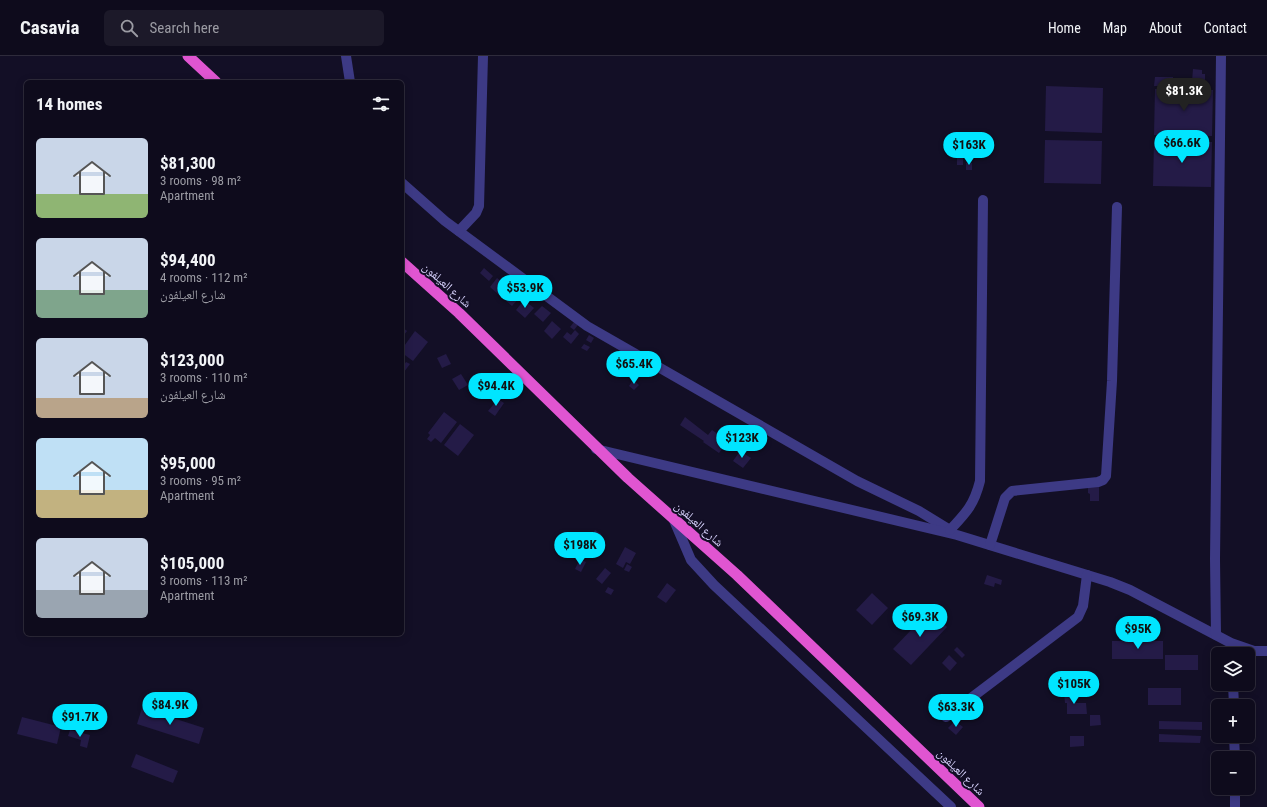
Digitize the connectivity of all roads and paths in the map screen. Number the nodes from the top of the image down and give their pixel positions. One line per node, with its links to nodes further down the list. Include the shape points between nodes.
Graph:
1 (188, 56): 5 (highway)
2 (346, 56): 6 (street)
3 (483, 56): 10 (street, via 479,206 476,213)
4 (1221, 56): 17 (street)
5 (214, 80)
6 (350, 80)
7 (404, 185): 10 (street)
8 (983, 200): 14 (street, via 980,481 977,496)
9 (1117, 207): 15 (street, via 1112,381 1106,476 1098,482 1012,491 1005,498)
10 (459, 230): 14 (street, via 587,326 857,481 919,511)
11 (404, 268): 12 (highway, شارع العيلفون, via 459,313)
12 (596, 449): 13 (highway, شارع العيلفون); 14 (street)
13 (673, 518): 23 (street, via 692,560 714,585); 24 (highway, شارع العيلفون, via 737,575)
14 (953, 532): 15 (street)
15 (990, 545): 16 (street)
16 (1087, 575): 17 (street, via 1130,590); 21 (street, via 1083,606 1078,617)
17 (1216, 635): 18 (street)
18 (1231, 643): 19 (street); 20 (street, via 1254,651)
19 (1231, 647)
20 (1267, 651)
21 (946, 717)
22 (1235, 795): 25 (street)
23 (951, 807)
24 (979, 807)
25 (1236, 807)

